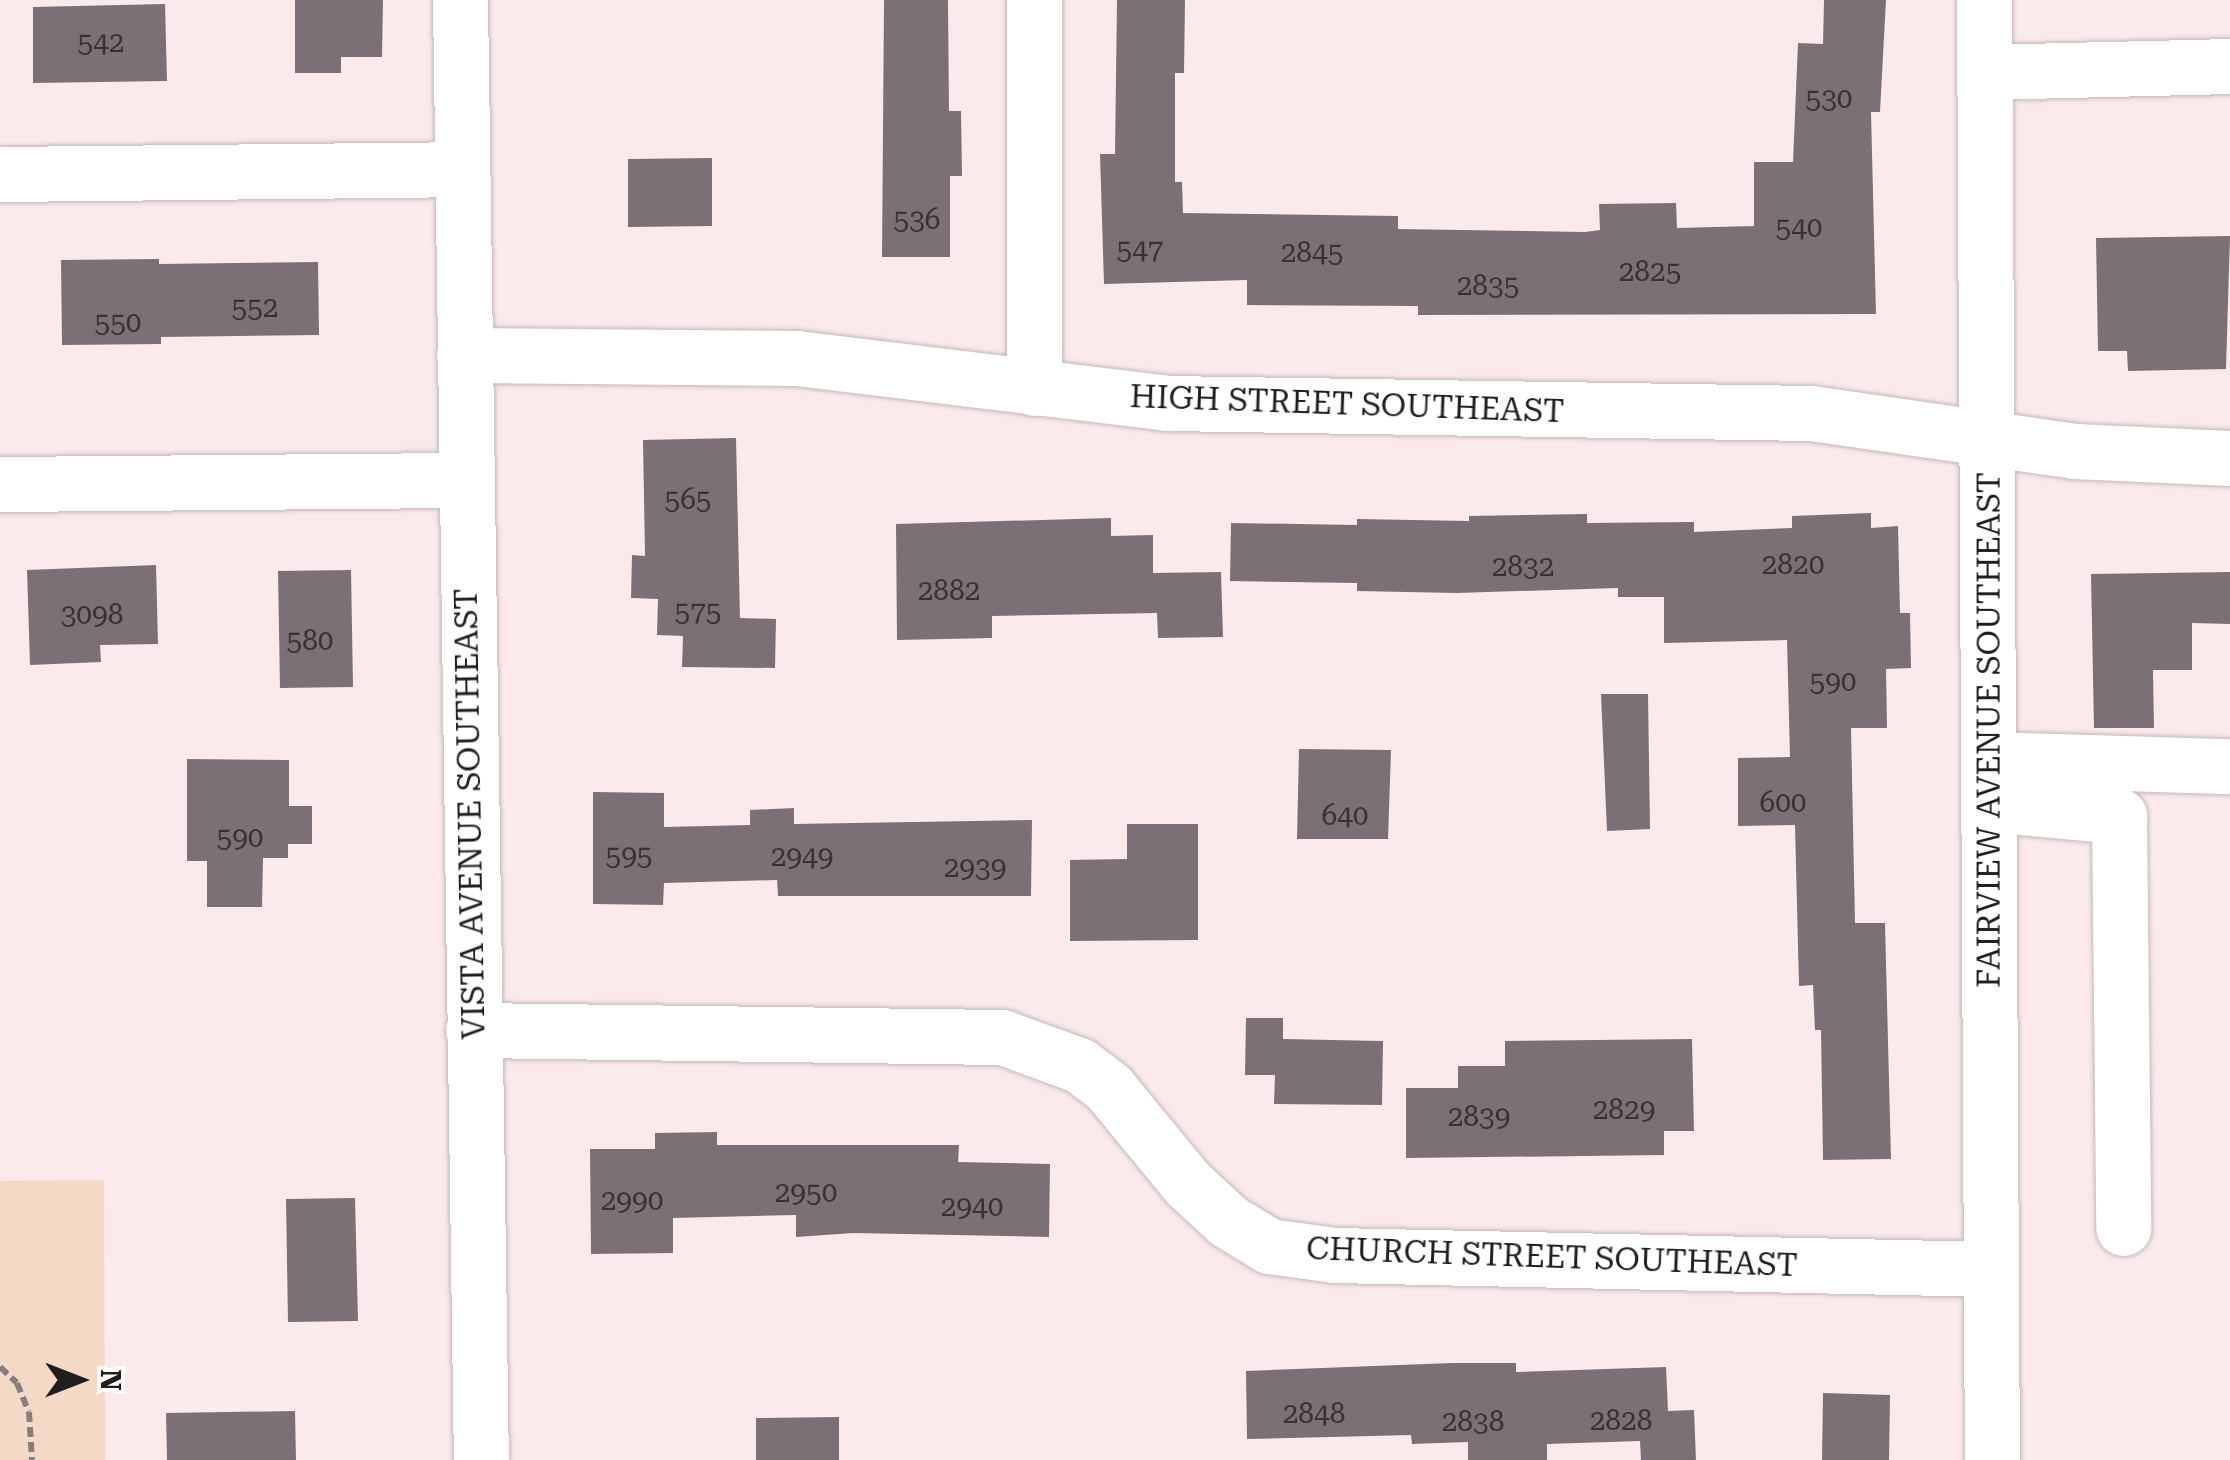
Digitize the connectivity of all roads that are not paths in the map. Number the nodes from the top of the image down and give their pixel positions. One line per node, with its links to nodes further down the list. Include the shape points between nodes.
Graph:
1 (460, 0): 6 (street, VISTA AVENUE SOUTHEAST)
2 (1034, 0): 9 (street)
3 (1984, 0): 5 (street, FAIRVIEW AVENUE SOUTHEAST)
4 (2230, 66): 5 (street)
5 (1985, 72): 10 (street, FAIRVIEW AVENUE SOUTHEAST)
6 (462, 169): 7 (street); 8 (street, VISTA AVENUE SOUTHEAST)
7 (0, 174)
8 (464, 355): 9 (street, HIGH STREET SOUTHEAST, via 740,354); 12 (street, VISTA AVENUE SOUTHEAST)
9 (1034, 388): 10 (street, HIGH STREET SOUTHEAST, via 1167,403 1332,409 1811,413)
10 (1988, 438): 11 (street, HIGH STREET SOUTHEAST, via 2075,451); 15 (street, FAIRVIEW AVENUE SOUTHEAST)
11 (2230, 458)
12 (466, 480): 13 (street); 16 (street, VISTA AVENUE SOUTHEAST)
13 (0, 484)
14 (2230, 766): 15 (street)
15 (1989, 782): 17 (street, via 2119,816); 18 (street, FAIRVIEW AVENUE SOUTHEAST)
16 (473, 1030): 18 (street, CHURCH STREET SOUTHEAST, via 1002,1037 1078,1065 1108,1088 1187,1184 1269,1246 1334,1255); 19 (street, VISTA AVENUE SOUTHEAST)
17 (2123, 1228)
18 (1991, 1269): 20 (street, FAIRVIEW AVENUE SOUTHEAST)
19 (481, 1460)
20 (1992, 1460)

